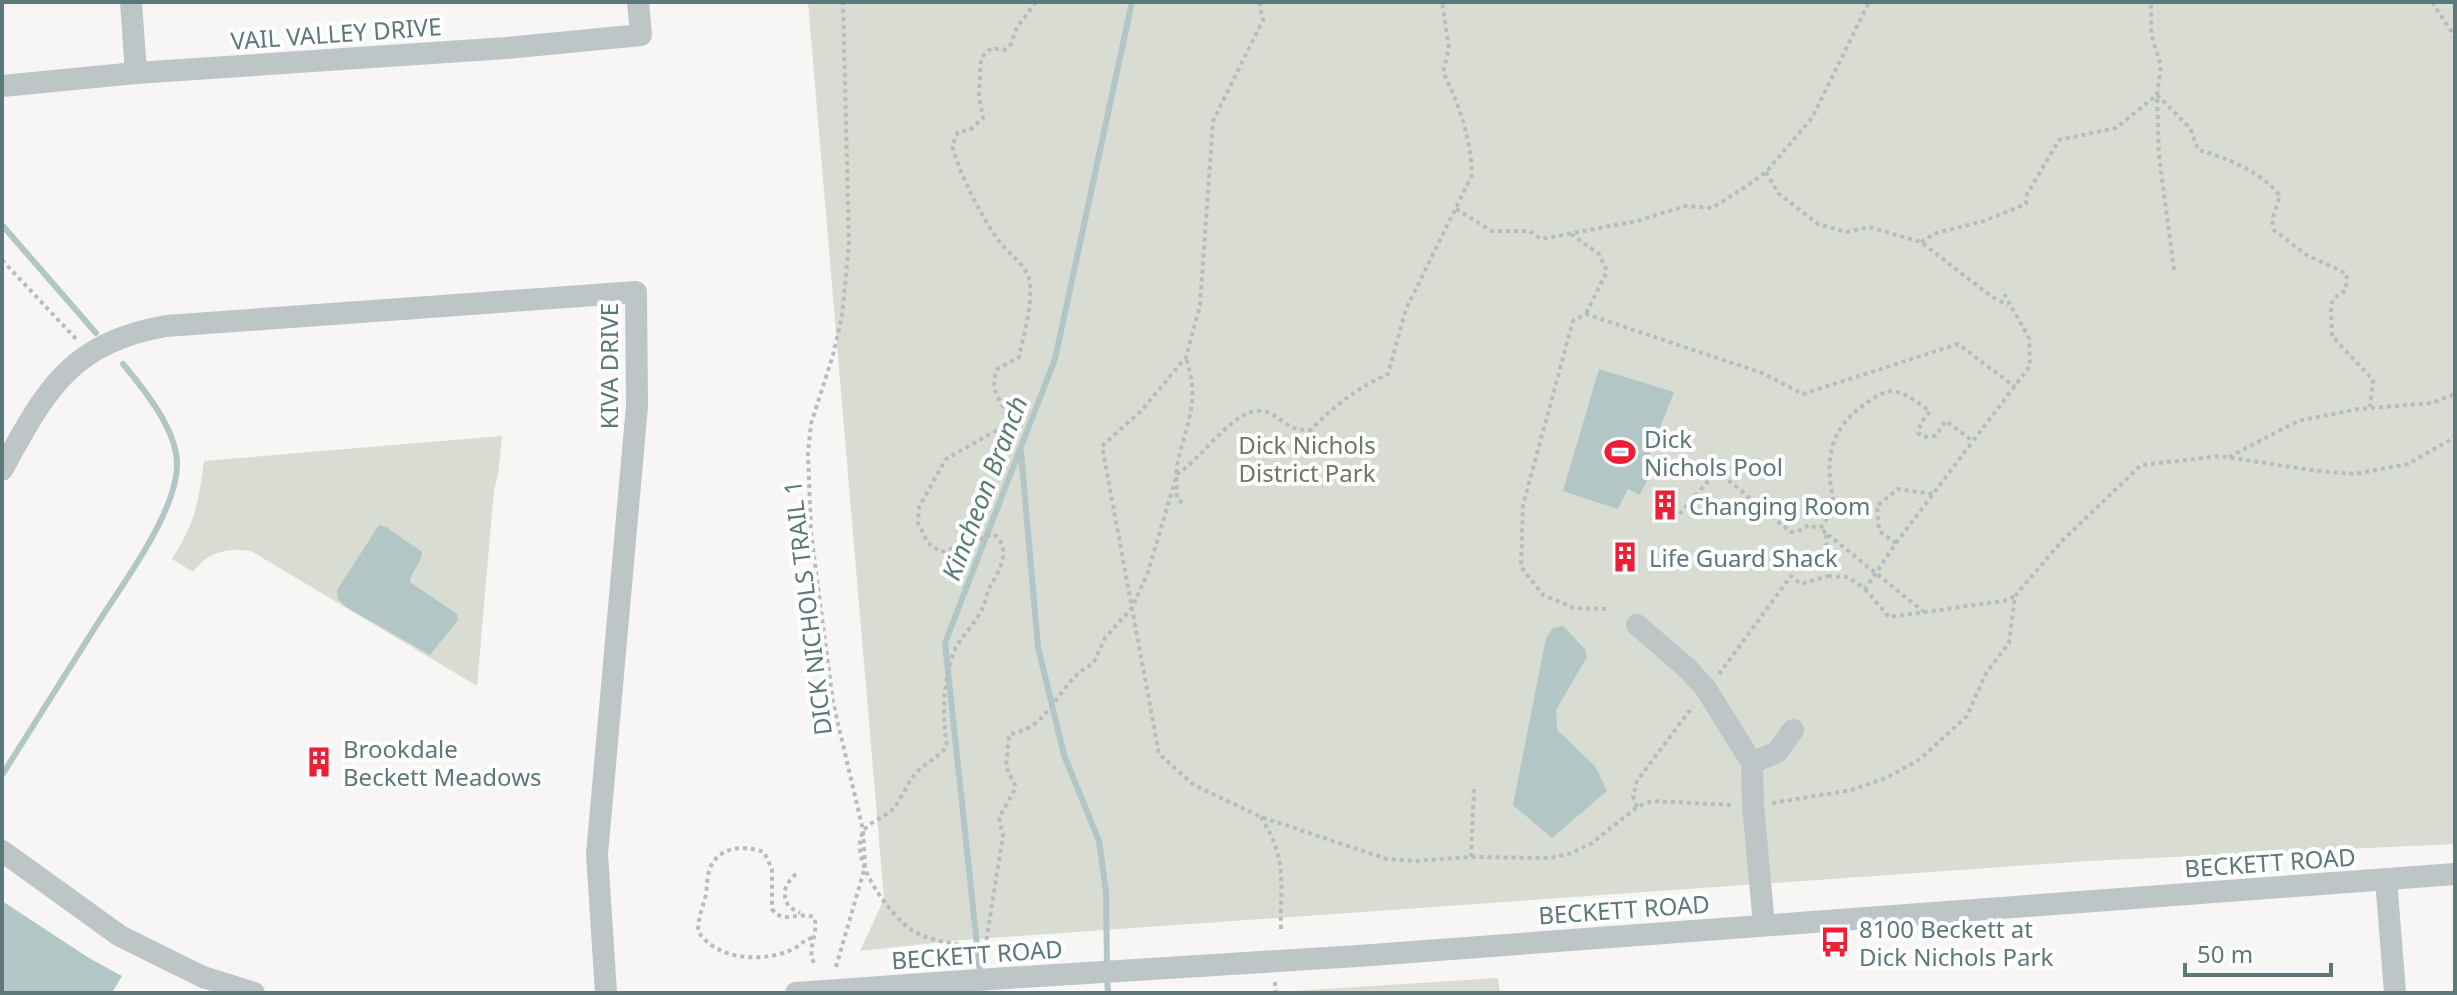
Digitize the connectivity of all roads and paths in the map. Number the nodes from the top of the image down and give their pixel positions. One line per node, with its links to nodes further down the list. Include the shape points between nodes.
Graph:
1 (131, 2): 11 (street)
2 (638, 2): 11 (street, VAIL VALLEY DRIVE, via 641,35)
3 (843, 2): 55 (path, DICK NICHOLS TRAIL 1, via 849,244 842,316 811,424 808,453 811,533 833,702)
4 (1036, 2): 55 (path, via 1011,44 1004,50 991,48 981,58 983,118 970,130 958,132 952,146 976,203 1030,282 1019,357 997,369 993,382 1007,409 1006,425 946,459 919,507 918,523 928,543 941,552 994,534 1003,553 1001,570 982,611 955,649 943,696 947,746 921,768 892,810)
5 (1259, 2): 24 (path, via 1263,20 1213,121 1200,305)
6 (1442, 2): 15 (path, via 1449,48 1443,72 1457,100 1471,154 1472,175)
7 (1869, 2): 14 (path, via 1812,118)
8 (2151, 2): 13 (path, via 2151,34 2161,66)
9 (2432, 2): 10 (path)
10 (2455, 37)
11 (136, 73): 12 (street, VAIL VALLEY DRIVE)
12 (2, 86)
13 (2157, 95): 17 (path, via 2116,128 2059,140 2026,204); 19 (path); 27 (path, via 2190,128 2198,150 2272,185 2280,196 2274,230 2305,254 2347,274 2346,290 2331,306 2332,336 2373,380)
14 (1766, 172): 16 (path, via 1712,208 1685,206); 17 (path, via 1778,193 1818,224 1846,232 1869,227)
15 (1456, 209): 16 (path, via 1492,231 1529,231 1541,239); 32 (path, via 1406,309 1388,374 1326,413 1311,430 1295,431 1260,410 1245,413)
16 (1571, 234): 22 (path, via 1599,254 1607,271)
17 (1921, 242): 21 (path)
18 (2, 260): 23 (path)
19 (2174, 270)
20 (2002, 290): 21 (path)
21 (2011, 307): 25 (path, via 2029,338 2030,366)
22 (1586, 314): 25 (path, via 1762,373 1803,394 1958,344); 44 (path, via 1573,321 1523,505 1521,567 1543,595 1574,608)
23 (89, 354): 31 (street, KIVA DRIVE, via 46,395); 70 (street, KIVA DRIVE, via 116,338 166,326 636,292 637,406 597,854)
24 (1186, 357): 32 (path, via 1194,399); 43 (path, via 1142,410 1102,446)
25 (2015, 387): 29 (path)
26 (2455, 394): 27 (path, via 2432,403)
27 (2370, 407): 30 (path, via 2298,421)
28 (2455, 437): 30 (path, via 2408,464 2354,474)
29 (1973, 441): 33 (path); 36 (path, via 1946,421 1935,436 1924,437 1918,433 1930,411 1898,392 1883,392 1857,409 1839,430 1829,453 1835,507)
30 (2229, 457): 42 (path, via 2141,465 2061,542)
31 (2, 470)
32 (1177, 474): 34 (path, via 1177,498); 43 (path)
33 (1933, 494): 38 (path); 38 (path, via 1898,489 1877,506 1879,531)
34 (1182, 503)
35 (1674, 520): 36 (path, via 1717,471 1791,532 1809,525)
36 (1820, 529): 37 (path)
37 (1826, 533): 39 (path); 40 (path)
38 (1896, 543): 39 (path)
39 (1876, 571): 41 (path); 45 (path)
40 (1828, 576): 41 (path, via 1848,577); 47 (path, via 1801,584 1791,576)
41 (1865, 589): 45 (path, via 1889,617)
42 (2015, 596): 45 (path); 51 (path, via 2009,643 1986,673 1967,716 1920,759 1851,790)
43 (1132, 608): 54 (path, via 1159,754 1194,785); 58 (path, via 1105,638 1093,664 1082,669 1032,726 1009,735 1006,767 1016,787 999,818 1003,835 985,949 915,932 898,919)
44 (1606, 609)
45 (1924, 612)
46 (1637, 625): 47 (street)
47 (1706, 689): 49 (street); 53 (path, via 1637,781)
48 (1793, 730): 49 (street, via 1777,752)
49 (1752, 763): 63 (street)
50 (1474, 789): 57 (path)
51 (1765, 804)
52 (1739, 805): 53 (path, via 1652,801)
53 (1637, 807): 57 (path, via 1572,853 1550,858)
54 (1261, 817): 57 (path, via 1387,859); 64 (path, via 1281,863)
55 (863, 830): 58 (path, DICK NICHOLS TRAIL 1)
56 (2, 851): 69 (street, via 120,936 203,977)
57 (1471, 857)
58 (865, 867): 67 (path, DICK NICHOLS TRAIL 1)
59 (796, 874): 62 (path, via 784,894 789,907)
60 (2455, 874): 61 (street, BECKETT ROAD)
61 (2386, 879): 63 (street, BECKETT ROAD); 73 (street)
62 (802, 914): 65 (path, via 814,917); 65 (path, via 776,914 768,858 764,852 735,848 721,854 708,872 698,931 712,946 743,957 793,950)
63 (1764, 925): 71 (street, BECKETT ROAD, bridge)
64 (1281, 929)
65 (812, 938): 66 (path)
66 (815, 965)
67 (836, 967)
68 (1275, 982): 72 (path)
69 (254, 993)
70 (606, 993)
71 (796, 993)
72 (1276, 993)
73 (2395, 993)

